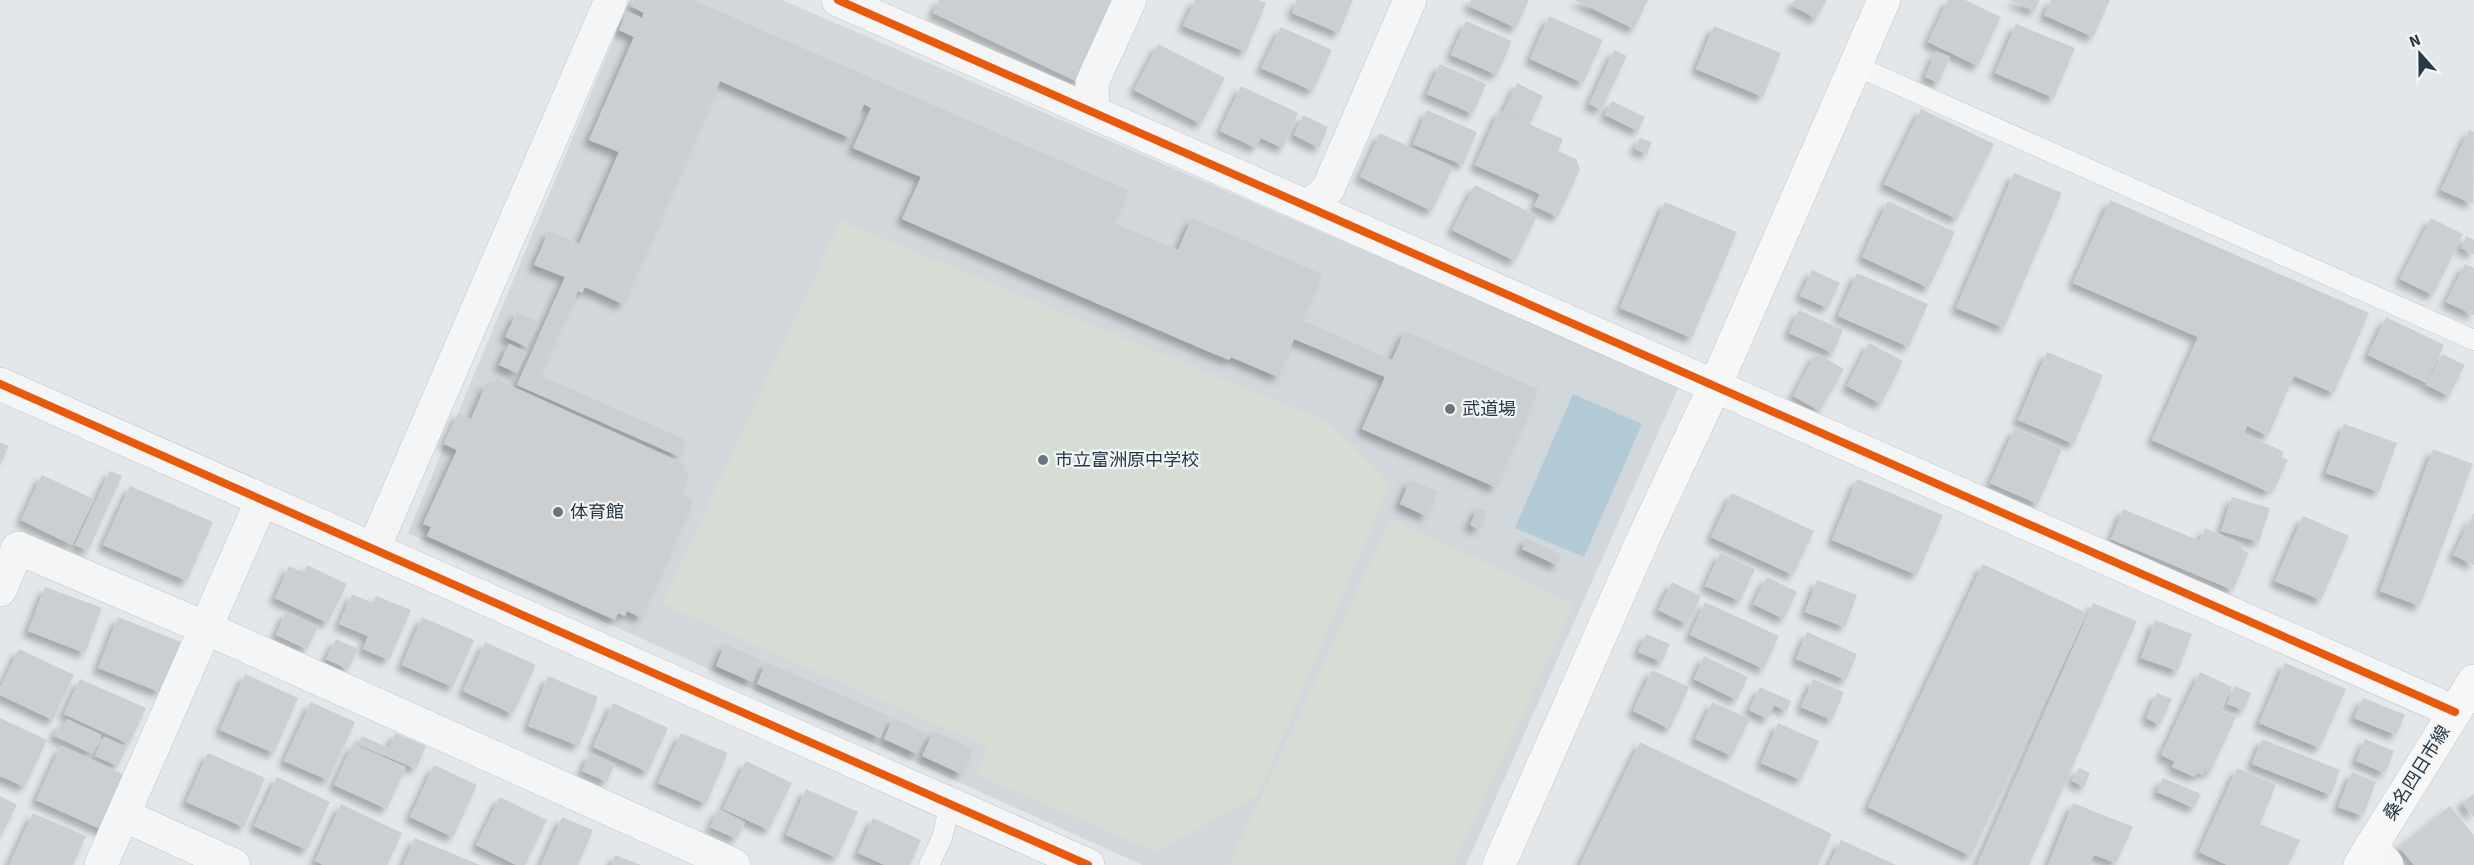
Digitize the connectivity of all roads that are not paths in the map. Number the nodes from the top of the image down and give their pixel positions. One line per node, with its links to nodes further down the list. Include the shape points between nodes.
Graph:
1 (611, 0): 13 (street)
2 (838, 0): 7 (street)
3 (1130, 0): 7 (street, via 1092,83)
4 (1410, 0): 8 (street, via 1328,189)
5 (1884, 0): 6 (street)
6 (1854, 65): 9 (lane); 11 (street)
7 (1093, 111): 8 (street)
8 (1310, 206): 11 (street)
9 (2474, 340)
10 (0, 384): 12 (street)
11 (1715, 386): 17 (street); 26 (street, via 1643,538)
12 (262, 500): 13 (street); 15 (street)
13 (374, 548): 18 (street)
14 (0, 590): 15 (street, via 18,548)
15 (206, 628): 19 (street); 23 (street)
16 (2474, 681): 17 (street, 桑名四日市線)
17 (2455, 712): 20 (street, 桑名四日市線)
18 (950, 804): 24 (lane, via 942,838); 25 (street)
19 (123, 816): 21 (street); 22 (street)
20 (2373, 859)
21 (101, 865)
22 (234, 865)
23 (734, 865)
24 (929, 865)
25 (1088, 865)
26 (1499, 865)

